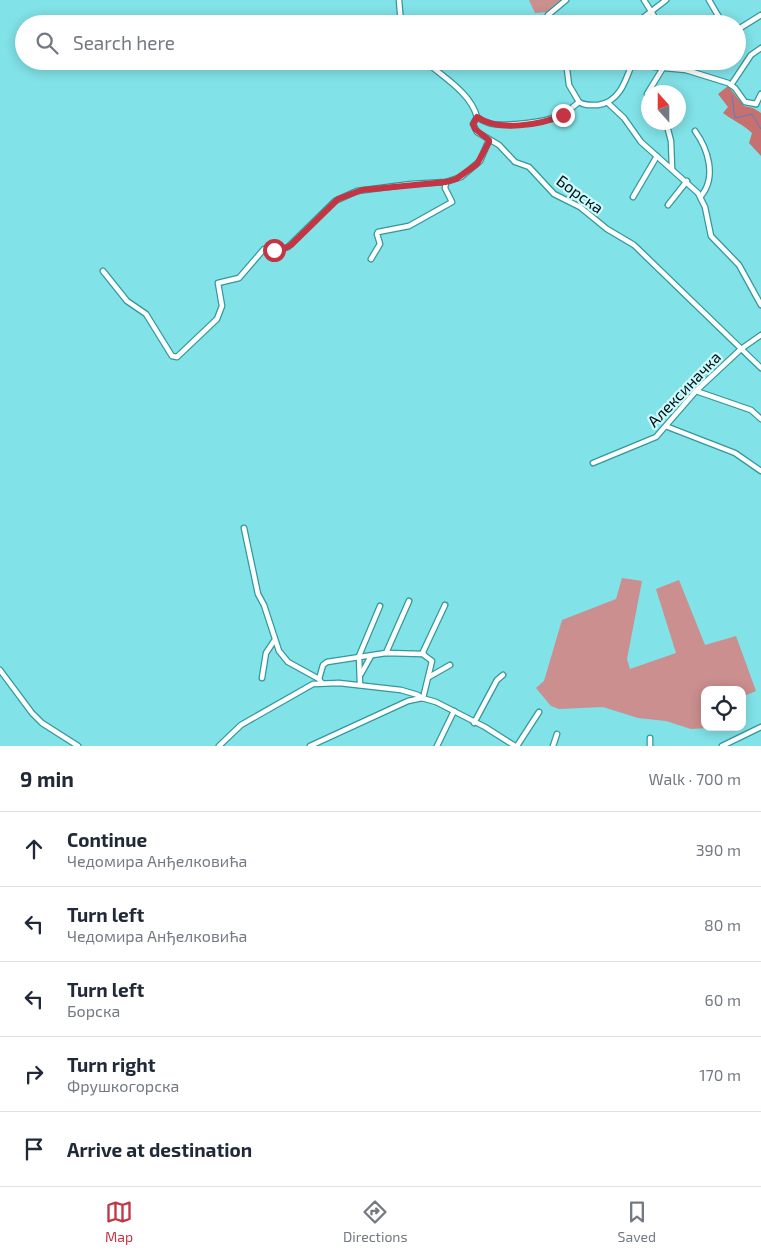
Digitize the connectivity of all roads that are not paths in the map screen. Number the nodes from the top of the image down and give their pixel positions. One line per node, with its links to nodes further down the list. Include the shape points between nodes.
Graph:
1 (399, 0): 8 (street)
2 (566, 0): 9 (street)
3 (644, 0): 6 (street)
4 (666, 0): 6 (street)
5 (709, 0): 12 (street)
6 (651, 12): 10 (street); 11 (street)
7 (761, 14): 13 (street)
8 (400, 15)
9 (548, 15)
10 (647, 15)
11 (653, 15)
12 (718, 15)
13 (746, 24)
14 (761, 48): 15 (street)
15 (746, 62)
16 (436, 70): 29 (street, via 471,103)
17 (567, 70): 25 (street, via 569,85)
18 (629, 70): 26 (street, via 620,91)
19 (662, 70): 22 (street)
20 (684, 70): 23 (street)
21 (740, 70): 23 (street)
22 (653, 85)
23 (730, 85): 27 (street, via 745,102)
24 (761, 94): 27 (street)
25 (579, 102): 26 (street, via 587,106); 29 (street, via 563,115 534,123 498,126)
26 (608, 103): 33 (street)
27 (756, 104): 28 (street)
28 (761, 108)
29 (477, 117): 32 (street, Борска, via 473,124 475,129)
30 (668, 130): 34 (street)
31 (695, 131): 37 (street, via 706,149 708,161 708,180)
32 (489, 140): 36 (street, via 485,153 474,168); 44 (street, Борска, via 499,145 515,162 532,170 554,194 580,207 634,245)
33 (657, 156): 34 (street); 38 (street)
34 (672, 168): 35 (street)
35 (687, 181): 37 (street); 39 (street)
36 (446, 182): 40 (street, via 452,202 413,224 377,233 380,244); 41 (street, via 357,191 335,201 288,247 264,250 239,278 218,284 222,306 218,320 175,357 146,314 127,301)
37 (701, 196): 42 (street, via 711,236 739,265)
38 (633, 197)
39 (668, 205)
40 (371, 259)
41 (103, 271)
42 (761, 305)
43 (761, 335): 44 (street, Алексиначка)
44 (741, 348): 45 (street, Борска); 46 (street, Алексиначка)
45 (761, 368)
46 (696, 391): 47 (street, via 751,410); 48 (street, Алексиначка)
47 (761, 419)
48 (668, 426): 49 (street, Алексиначка, via 652,440); 50 (street, via 735,453)
49 (593, 463)
50 (761, 471)
51 (244, 528): 55 (street, via 258,594 264,605)
52 (409, 601): 56 (street)
53 (444, 605): 57 (street)
54 (380, 606): 58 (street)
55 (273, 643): 62 (street, via 288,662); 66 (street, via 264,660)
56 (386, 653): 57 (street); 59 (street)
57 (423, 654): 65 (street, via 432,660)
58 (359, 656): 59 (street); 64 (street); 67 (street, via 325,663)
59 (371, 656): 64 (street)
60 (450, 665): 65 (street)
61 (0, 670): 77 (street, via 37,718)
62 (310, 675): 67 (street); 68 (street)
63 (503, 675): 73 (street, via 497,680)
64 (360, 676): 69 (street)
65 (429, 677): 70 (street)
66 (262, 678)
67 (320, 681): 68 (street); 69 (street)
68 (313, 684): 78 (street, via 241,725)
69 (360, 685): 70 (street, via 408,692)
70 (422, 698): 71 (street); 79 (street, via 408,701)
71 (451, 710): 73 (street); 80 (street)
72 (539, 712): 81 (street)
73 (474, 723): 81 (street)
74 (761, 727): 84 (street)
75 (557, 734): 82 (street)
76 (650, 738): 83 (street)
77 (78, 746)
78 (219, 746)
79 (310, 746)
80 (437, 746)
81 (516, 746)
82 (553, 746)
83 (650, 746)
84 (722, 746)

